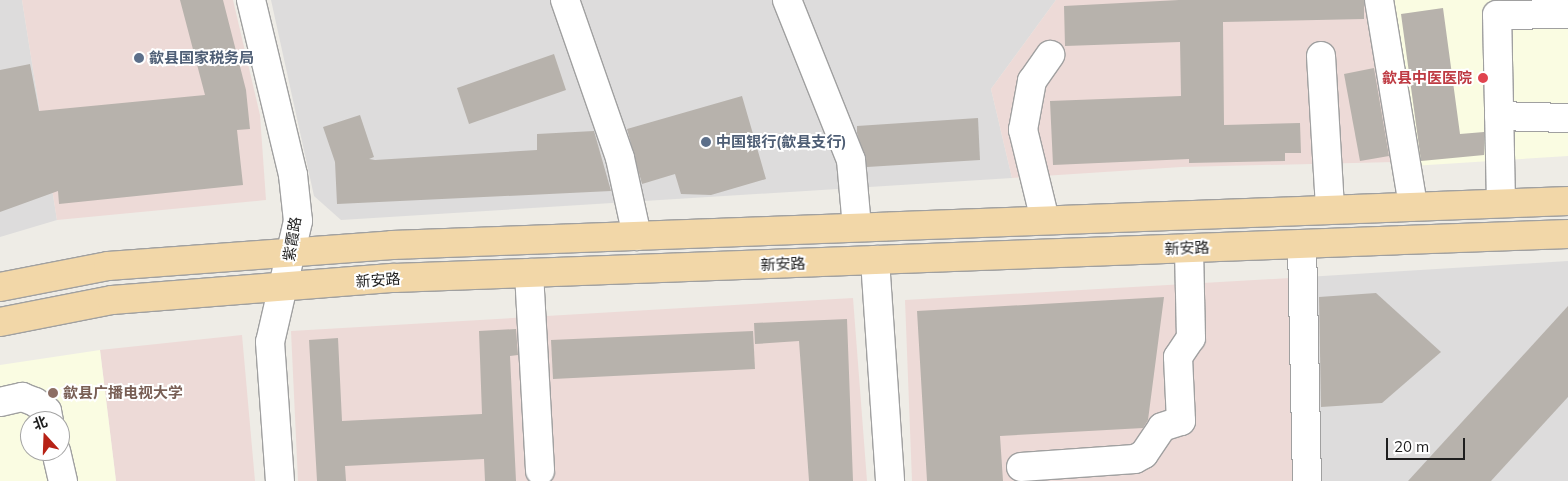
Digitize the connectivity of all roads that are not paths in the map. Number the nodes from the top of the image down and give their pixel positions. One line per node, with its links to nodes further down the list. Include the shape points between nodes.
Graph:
1 (251, 0): 20 (street, 紫霞路, via 293,174 298,221)
2 (565, 0): 17 (street, via 620,158)
3 (787, 0): 15 (street, via 838,118 851,160)
4 (1379, 0): 12 (street)
5 (1568, 14): 8 (street, via 1497,15)
6 (1050, 55): 14 (street, via 1032,81 1023,130)
7 (1320, 56): 13 (street)
8 (1498, 116): 9 (street); 11 (street)
9 (1568, 118)
10 (1568, 201): 11 (main road)
11 (1501, 203): 12 (main road)
12 (1413, 206): 13 (main road)
13 (1330, 210): 14 (main road)
14 (1045, 220): 15 (main road)
15 (857, 227): 17 (main road)
16 (1568, 234): 18 (main road, 新安路)
17 (637, 236): 20 (main road)
18 (1302, 244): 19 (main road, 新安路); 34 (street)
19 (1189, 248): 21 (main road, 新安路); 29 (street, via 1190,338 1178,357 1181,420 1162,427 1144,454 1135,459)
20 (291, 253): 23 (main road, via 108,266); 24 (street, 紫霞路)
21 (875, 260): 22 (main road, 新安路); 33 (street)
22 (529, 273): 24 (main road, 新安路); 30 (street)
23 (0, 287)
24 (283, 287): 25 (main road, 新安路, via 112,300); 32 (street, 紫霞路, via 270,342)
25 (0, 322)
26 (0, 402): 27 (street, via 22,397)
27 (47, 411)
28 (58, 461): 31 (street)
29 (1021, 467)
30 (540, 472)
31 (63, 481)
32 (280, 481)
33 (890, 481)
34 (1307, 481)

